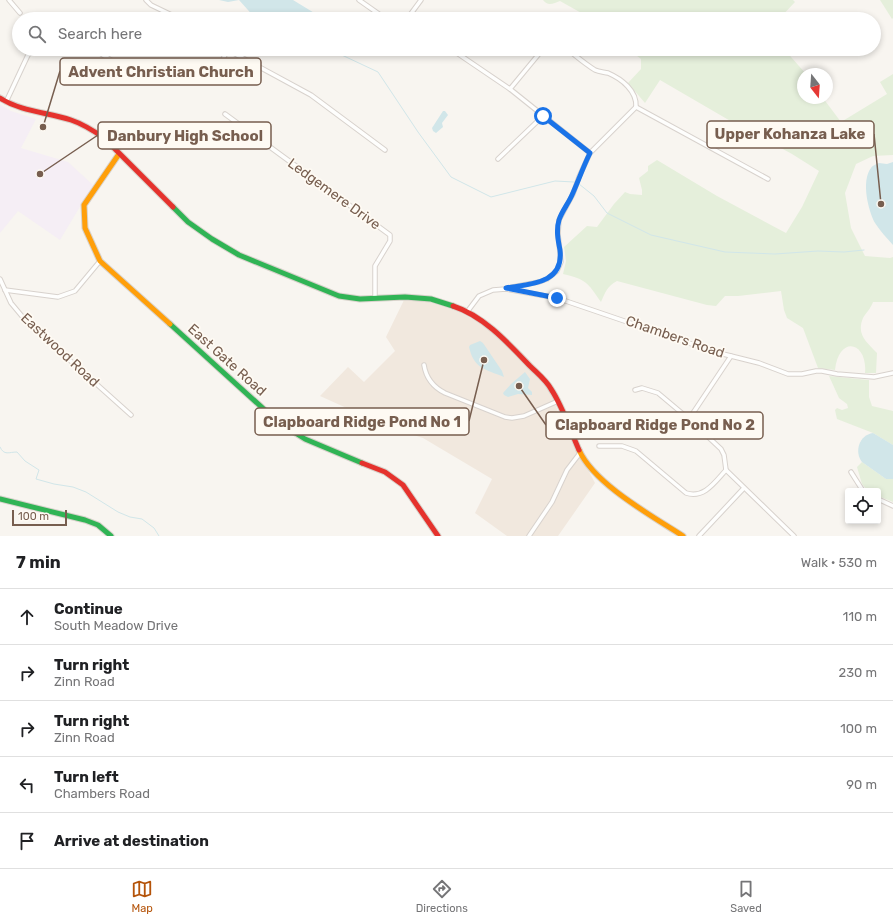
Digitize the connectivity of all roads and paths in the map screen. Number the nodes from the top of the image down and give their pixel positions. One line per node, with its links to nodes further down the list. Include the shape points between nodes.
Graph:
1 (10, 0): 5 (street)
2 (146, 0): 6 (street)
3 (359, 0): 7 (street)
4 (421, 0): 8 (street)
5 (19, 12)
6 (166, 12)
7 (375, 12)
8 (412, 12)
9 (28, 56): 18 (street)
10 (105, 56): 11 (street, via 126,68 195,82 206,80)
11 (225, 56)
12 (239, 56): 22 (street, via 311,95)
13 (461, 56): 16 (street)
14 (537, 56): 16 (street)
15 (577, 56): 19 (street, via 628,86 637,100)
16 (510, 89): 21 (street)
17 (0, 98): 18 (main road)
18 (6, 102): 24 (main road, via 26,111 84,125 104,138)
19 (636, 107): 23 (street); 26 (street)
20 (225, 114): 31 (street, Ledgemere Drive, via 390,235 390,241 375,266)
21 (543, 116): 23 (street); 25 (street)
22 (385, 150)
23 (590, 153): 29 (street, via 559,220 561,262 557,271 539,282)
24 (119, 154): 27 (main road, East Gate Road, via 84,205 85,228); 31 (main road, via 188,222 225,248 331,293 352,298)
25 (498, 159)
26 (768, 179)
27 (100, 260): 30 (street, via 75,291 58,296); 50 (main road, East Gate Road, via 278,422 305,439 385,472 403,485)
28 (0, 279): 30 (street, Eastwood Road)
29 (506, 288): 32 (street, Chambers Road, via 492,290 479,296); 33 (street, Chambers Road, via 557,298)
30 (5, 290): 38 (street, Eastwood Road, via 11,304 26,321)
31 (375, 298): 32 (main road, via 418,297)
32 (467, 312): 37 (main road, via 507,342 543,378)
33 (731, 356): 35 (street, Chambers Road, via 796,375 822,371 874,377); 39 (street)
34 (424, 365): 37 (street, via 425,372 437,388 505,417 517,418)
35 (893, 373)
36 (636, 390): 39 (street, via 642,388 658,394)
37 (558, 401): 41 (main road)
38 (131, 415)
39 (689, 419): 42 (street, via 722,449)
40 (599, 446): 42 (street, via 622,446 636,450 686,493 692,495 706,490)
41 (580, 453): 51 (street, via 567,470 552,502); 52 (main road, via 589,467 608,485)
42 (726, 470): 44 (street)
43 (851, 472): 45 (street)
44 (744, 488): 53 (street); 54 (street)
45 (861, 488)
46 (0, 499): 49 (main road, via 85,520)
47 (881, 501): 48 (street)
48 (893, 506)
49 (111, 536)
50 (438, 536)
51 (529, 536)
52 (683, 536)
53 (699, 536)
54 (794, 536)

